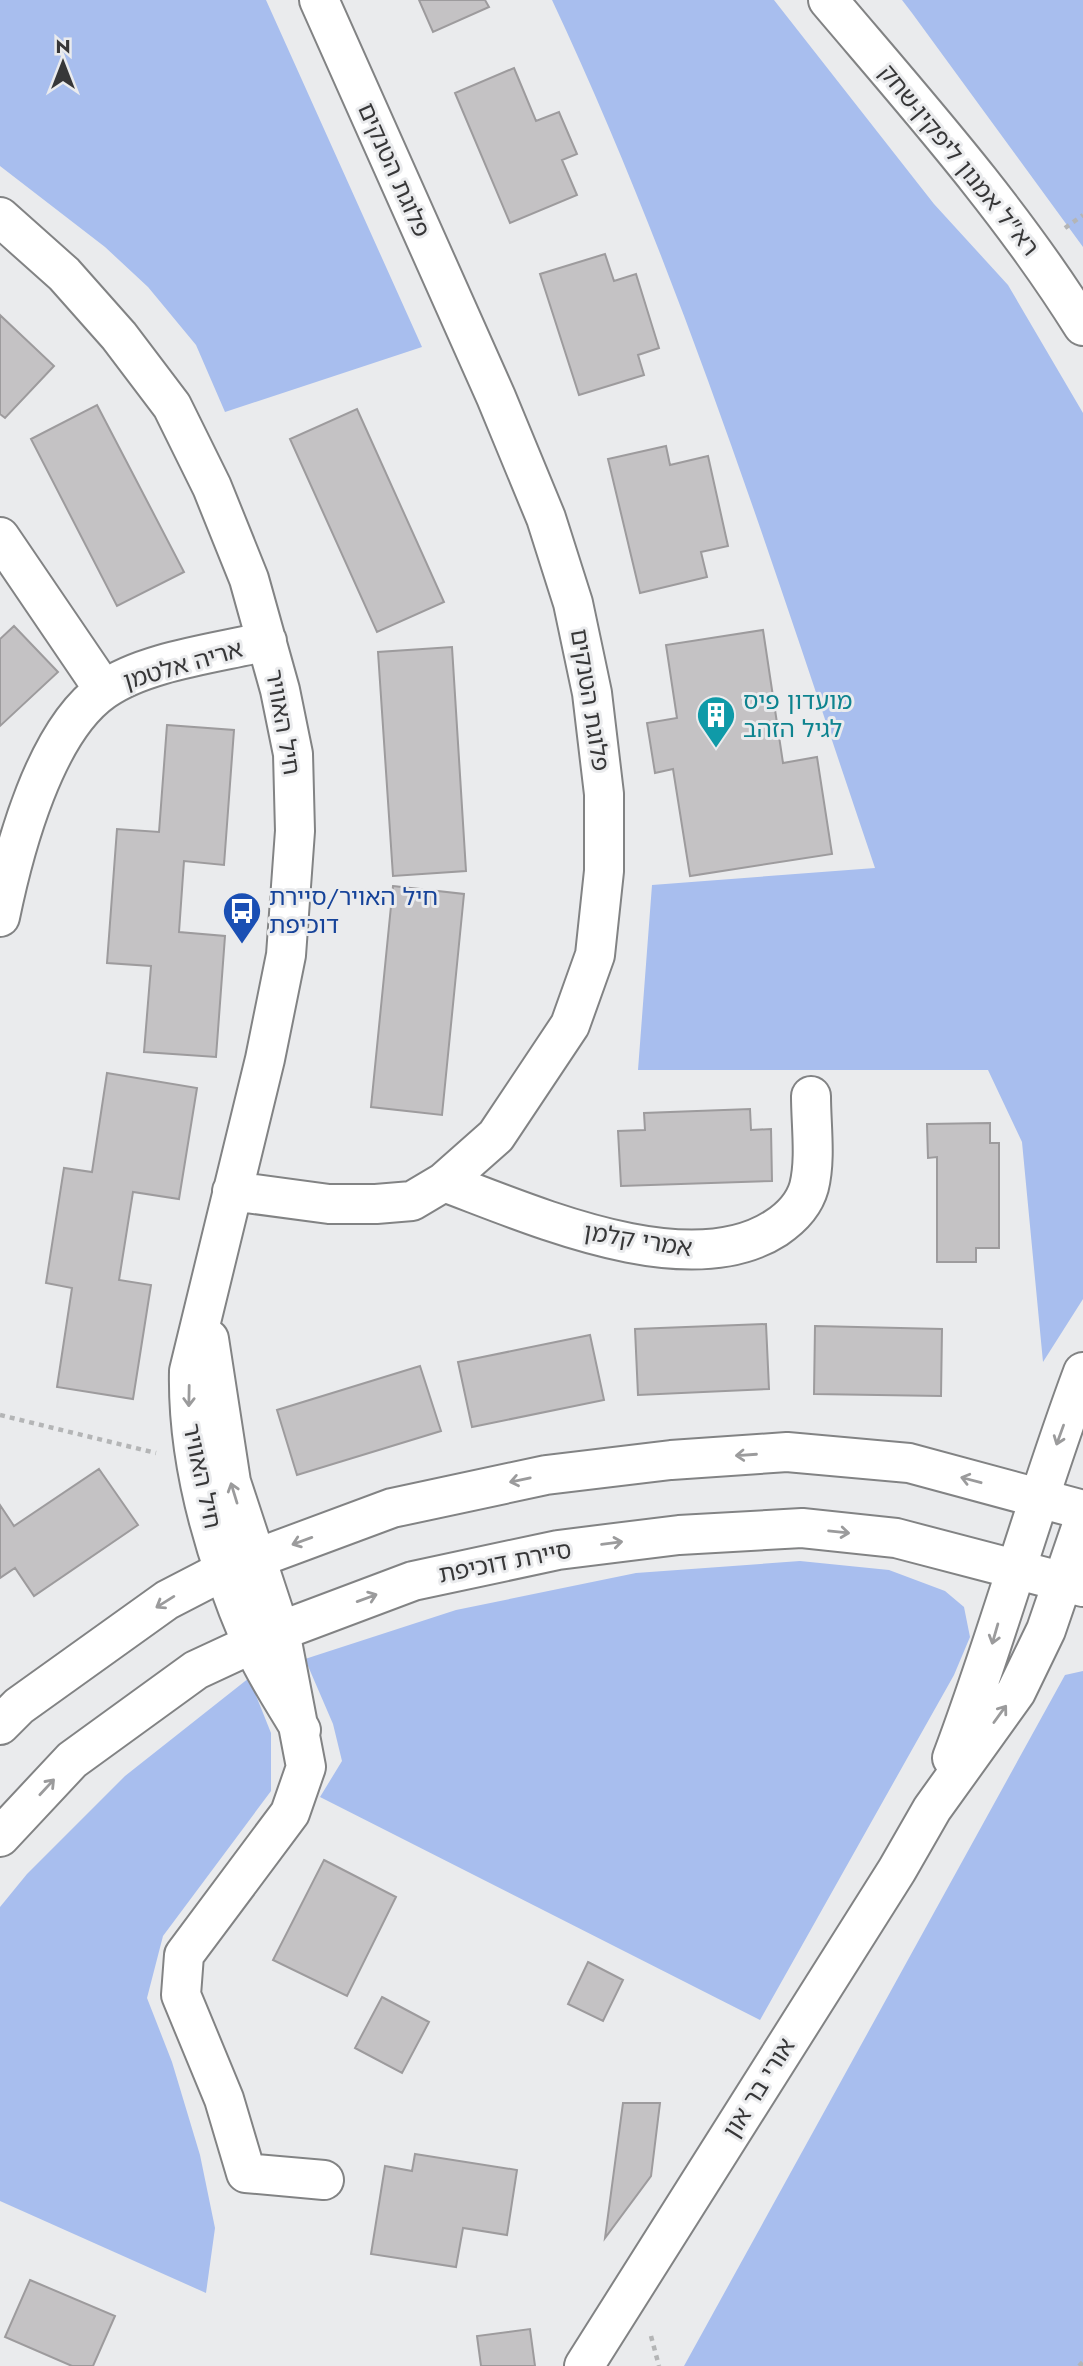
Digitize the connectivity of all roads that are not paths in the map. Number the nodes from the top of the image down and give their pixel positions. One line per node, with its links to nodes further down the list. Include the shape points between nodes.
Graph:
1 (319, 0): 10 (street, פלוגת הטנקים, via 546,518 573,603 592,693 604,794 604,872 595,955 570,1026 496,1136)
2 (828, 0): 4 (street, רא"ל אמנון ליפקין-שחק, via 1005,213)
3 (0, 217): 6 (street, חיל האוויר, via 64,274 172,406 212,486 249,579)
4 (1083, 326)
5 (0, 537): 7 (street)
6 (267, 641): 7 (street, אריה אלטמן, via 144,671); 11 (street, חיל האוויר, via 293,754 295,831 286,955)
7 (104, 690): 8 (street, אריה אלטמן, via 70,724 39,779)
8 (0, 918)
9 (811, 1096): 10 (street, אמרי קלמן, via 808,1188 793,1217 755,1241 703,1250 589,1234)
10 (444, 1182): 11 (street, פלוגת הטנקים, via 412,1201 376,1204 329,1204)
11 (232, 1191): 12 (street, חיל האוויר)
12 (206, 1305): 17 (street, חיל האוויר, one-way to 12); 17 (street, חיל האוויר, one-way to 17, via 189,1371 188,1416 196,1462)
13 (1083, 1373): 14 (street, one-way to 14)
14 (1037, 1497): 15 (street); 17 (street, one-way to 17, via 909,1463 787,1452 671,1460 546,1475 392,1508); 18 (street)
15 (1083, 1510)
16 (1083, 1522): 19 (street)
17 (240, 1564): 20 (street, חיל האוויר); 21 (street, one-way to 21, via 167,1600 19,1706)
18 (1014, 1569): 19 (street, סיירת דוכיפת); 20 (street, סיירת דוכיפת, one-way to 18, via 413,1581 558,1550 679,1535 802,1528 896,1538); 22 (street, אורי בר און, one-way to 22, via 983,1675)
19 (1074, 1585): 22 (street, אורי בר און, one-way to 19, via 1016,1692)
20 (266, 1637): 23 (street, סיירת דוכיפת, one-way to 20, via 72,1760 196,1670); 24 (street, חיל האוויר, via 301,1730 306,1767 290,1813 184,1955 181,1995 225,2099 246,2173)
21 (0, 1725)
22 (932, 1809): 25 (street, אורי בר און)
23 (0, 1837)
24 (324, 2180)
25 (584, 2366)

